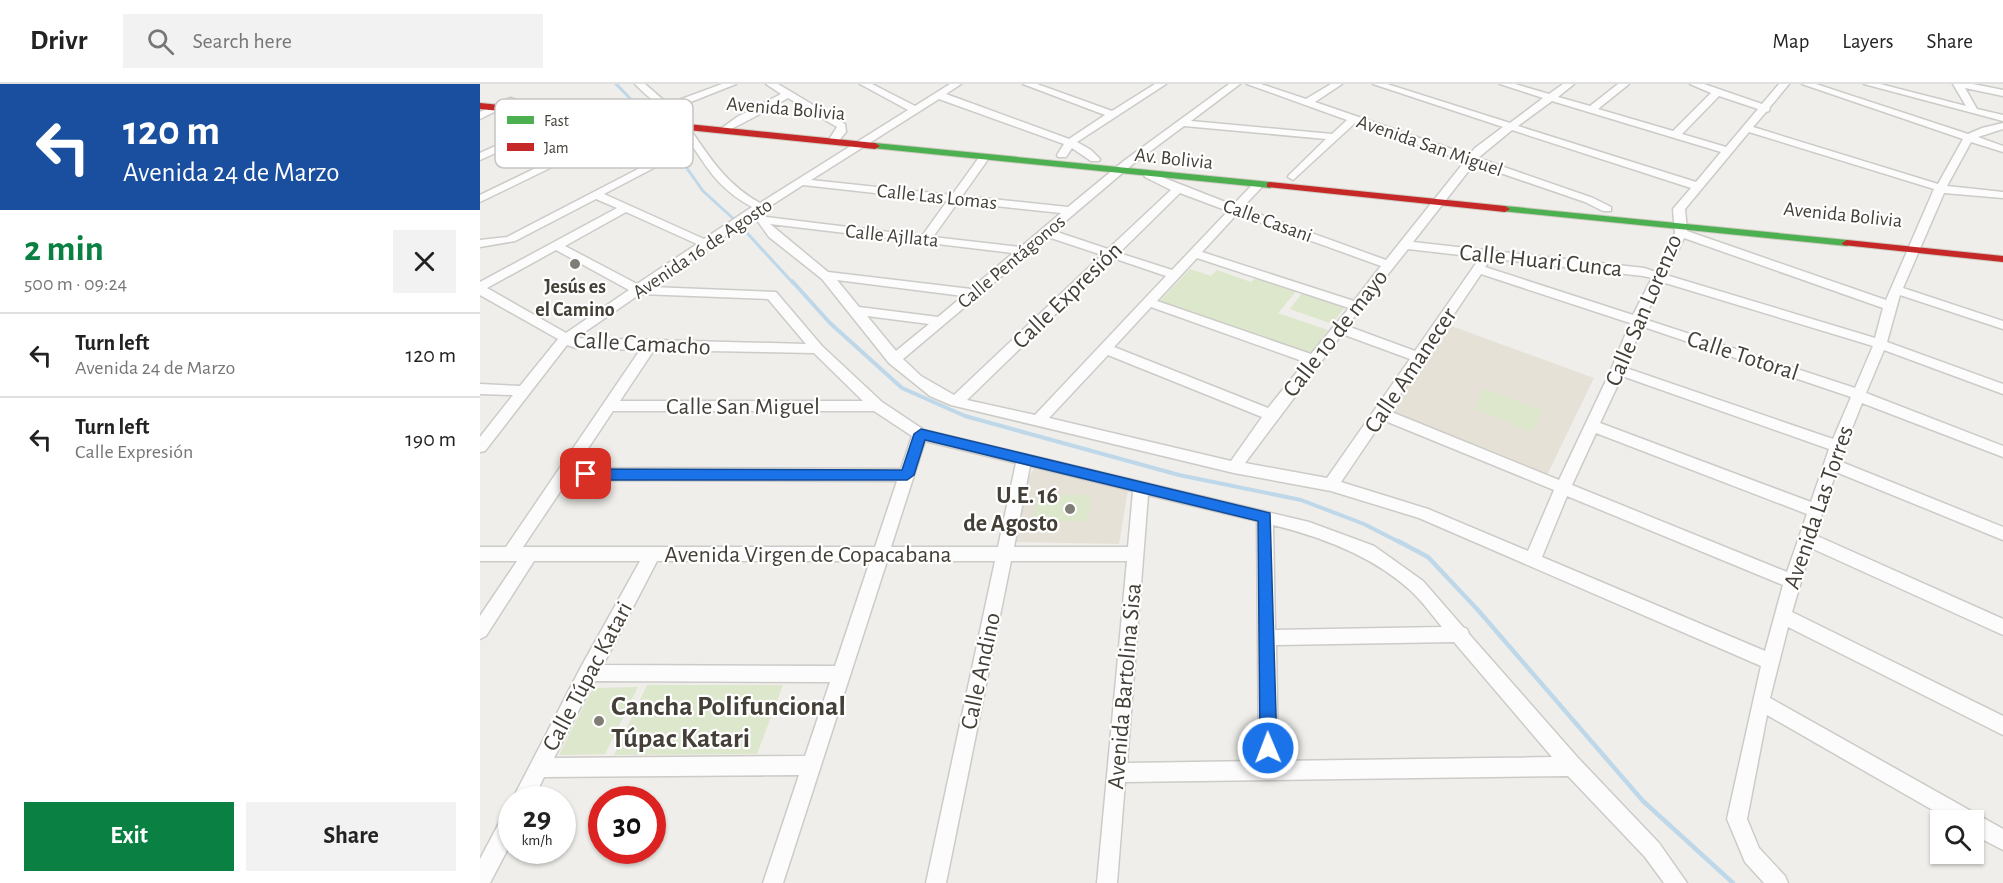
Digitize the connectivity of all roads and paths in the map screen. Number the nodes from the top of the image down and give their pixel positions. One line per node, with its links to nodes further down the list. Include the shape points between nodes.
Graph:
1 (640, 84): 30 (street)
2 (731, 84): 32 (street)
3 (771, 84): 24 (street)
4 (865, 84): 35 (street)
5 (956, 84): 25 (street, Avenida 16 de Agosto)
6 (1029, 84): 40 (street)
7 (1141, 84): 20 (street)
8 (1235, 84): 45 (street, Calle Pentágonos)
9 (1252, 84): 31 (street, Avenida San Miguel)
10 (1337, 84): 31 (street)
11 (1378, 84): 46 (street)
12 (1505, 84): 28 (street)
13 (1569, 84): 28 (street)
14 (1624, 84): 38 (street)
15 (1695, 84): 22 (street)
16 (1784, 84): 36 (street, Calle San Lorenzo)
17 (1807, 84): 21 (street)
18 (1869, 84): 27 (street)
19 (1958, 84): 23 (street); 39 (street)
20 (1158, 86): 40 (street)
21 (1827, 87): 54 (street)
22 (1717, 92): 36 (street); 50 (street)
23 (2003, 93)
24 (788, 94): 48 (street); 52 (street, via 842,126)
25 (938, 94): 35 (street, Avenida 16 de Agosto); 55 (street)
26 (480, 96): 29 (street)
27 (1912, 97): 39 (street); 47 (street)
28 (1550, 98): 38 (street); 46 (street)
29 (505, 99)
30 (653, 99)
31 (1307, 103): 43 (street, Avenida San Miguel)
32 (693, 105)
33 (480, 106): 34 (street)
34 (495, 108)
35 (914, 109): 51 (street, Avenida 16 de Agosto)
36 (1766, 109): 49 (street, Calle San Lorenzo)
37 (495, 110): 41 (street)
38 (1591, 110): 50 (street)
39 (1973, 111): 42 (street)
40 (1114, 115): 55 (street)
41 (480, 117)
42 (2003, 118)
43 (1353, 119): 53 (street); 65 (street, Avenida San Miguel)
44 (693, 121): 48 (street, Av. Bolivia)
45 (1182, 123): 53 (street); 66 (street, Calle Pentágonos)
46 (1509, 126): 65 (street); 74 (street)
47 (2003, 126): 54 (street)
48 (730, 127): 52 (street, Av. Bolivia)
49 (1748, 129): 60 (street, Calle San Lorenzo); 75 (street)
50 (1676, 134): 60 (street)
51 (873, 136): 52 (street, Avenida Bolivia); 56 (street, Avenida 16 de Agosto); 61 (street, Av. Bolivia)
52 (837, 137): 56 (street, Av. Bolivia)
53 (1333, 137): 71 (street)
54 (1968, 138): 58 (street); 75 (street, Avenida Las Torres)
55 (1070, 142): 61 (street); 64 (street, via 1092,153)
56 (861, 144): 63 (street, Av. Bolivia); 72 (street, Avenida 16 de Agosto)
57 (693, 146): 87 (street, via 718,177)
58 (2003, 149)
59 (495, 150): 62 (street)
60 (1729, 151): 74 (street, Calle San Lorenzo)
61 (1062, 155): 64 (street, Av. Bolivia)
62 (480, 157)
63 (984, 158): 69 (street, Av. Bolivia); 80 (street)
64 (1095, 159): 66 (street, Av. Bolivia)
65 (1471, 159): 77 (street); 85 (street, Avenida San Miguel)
66 (1128, 162): 69 (street, Calle Pentágonos); 71 (street, Av. Bolivia)
67 (544, 168): 81 (street)
68 (646, 168): 78 (street)
69 (1117, 171): 70 (street, Av. Bolivia); 86 (street, Calle Pentágonos)
70 (1149, 175): 73 (street, Av. Bolivia); 76 (street, Calle Casani)
71 (1293, 177): 77 (street, Av. Bolivia)
72 (803, 182): 80 (street, Calle Las Lomas); 87 (street, Avenida 16 de Agosto)
73 (1257, 186): 82 (street, Av. Bolivia); 84 (street)
74 (1696, 186): 88 (street, Calle San Lorenzo, via 1682,203)
75 (1940, 188): 79 (street); 95 (street, Avenida Las Torres)
76 (1178, 189): 84 (street, Calle Casani); 99 (street, Calle Expresión)
77 (1448, 192): 82 (street); 85 (street, Av. Bolivia)
78 (596, 195): 83 (street); 91 (street, via 511,239)
79 (2003, 195)
80 (955, 197): 86 (street, Calle Las Lomas); 90 (street)
81 (480, 200)
82 (1439, 203): 88 (street, Av. Bolivia); 93 (street, Calle 10 de mayo)
83 (626, 208): 92 (street); 94 (street)
84 (1236, 208): 98 (street); 102 (street, Calle Casani)
85 (1607, 209): 88 (street, Av. Bolivia)
86 (1071, 211): 89 (street, Calle Pentágonos)
87 (760, 214): 90 (street, Calle Ajllata); 92 (street, Avenida 16 de Agosto); 104 (street)
88 (1680, 225): 95 (street, Avenida Bolivia); 106 (street, Calle San Lorenzo); 113 (street)
89 (1045, 232): 97 (street, Calle Pentágonos); 99 (street)
90 (926, 238): 97 (street, Calle Ajllata)
91 (483, 239)
92 (706, 244): 107 (street, Avenida 16 de Agosto)
93 (1406, 245): 100 (street, Calle Huari Cunca); 102 (street, Calle 10 de mayo)
94 (557, 246): 107 (street); 109 (street)
95 (1915, 246): 96 (street, Avenida Bolivia); 101 (street, Avenida Bolivia); 108 (street, Avenida Las Torres)
96 (2003, 249)
97 (1023, 251): 110 (street, Calle Pentágonos)
98 (1195, 253): 105 (street); 112 (street)
99 (1110, 254): 105 (street); 134 (street, Calle Expresión)
100 (1489, 255): 103 (street, Calle Amanecer); 106 (street, Calle Huari Cunca, via 1620,267)
101 (2003, 259)
102 (1389, 265): 112 (street, Calle 10 de mayo)
103 (1479, 269): 117 (street, Calle Totoral); 126 (street, Calle Amanecer)
104 (825, 275): 110 (street); 114 (street)
105 (1174, 275): 111 (street)
106 (1660, 276): 117 (street, Calle San Lorenzo); 122 (street, Calle Huari Cunca)
107 (639, 290): 121 (street, Avenida 16 de Agosto); 124 (street, via 772,296)
108 (1897, 290): 113 (street, Avenida Las Torres); 115 (street)
109 (481, 291): 121 (street, Calle Camacho)
110 (974, 292): 118 (street, Calle Pentágonos)
111 (1149, 302): 125 (street); 128 (street)
112 (1357, 306): 120 (street, Calle 10 de mayo)
113 (1890, 306): 122 (street, Avenida Las Torres)
114 (853, 310): 118 (street); 127 (street)
115 (1980, 316): 116 (street); 119 (street)
116 (2003, 317)
117 (1637, 320): 129 (street, Calle San Lorenzo); 133 (street, Calle Totoral)
118 (940, 321): 127 (street, Calle Pentágonos)
119 (2003, 325)
120 (1339, 328): 126 (street); 128 (street, Calle 10 de mayo)
121 (564, 340): 123 (street, Calle Camacho, via 576,344); 132 (street, Avenida 16 de Agosto)
122 (1880, 344): 131 (street, Calle Huari Cunca); 133 (street, Avenida Las Torres)
123 (649, 347): 124 (street, Calle Camacho); 135 (street)
124 (817, 349): 136 (street)
125 (1106, 349): 138 (street); 139 (street)
126 (1417, 357): 137 (street, Calle Amanecer)
127 (894, 360): 134 (street, via 922,385)
128 (1314, 360): 138 (street, Calle 10 de mayo)
129 (1618, 370): 140 (street, Calle San Lorenzo); 142 (street)
130 (480, 389): 132 (street)
131 (2003, 389)
132 (523, 391): 143 (street, Avenida 16 de Agosto)
133 (1857, 395): 142 (street, Avenida Las Torres); 144 (street, Calle Totoral)
134 (956, 402): 139 (street)
135 (609, 406): 136 (street, Calle San Miguel); 148 (street)
136 (877, 406): 141 (street)
137 (1380, 412): 150 (street, Calle Amanecer); 151 (street)
138 (1271, 415): 147 (street, Calle 10 de mayo)
139 (1039, 420): 147 (street)
140 (1593, 426): 151 (street, Calle San Lorenzo); 153 (street)
141 (921, 434): 145 (street); 149 (street)
142 (1837, 446): 146 (street, Avenida Las Torres)
143 (480, 447)
144 (2003, 452)
145 (1024, 459): 152 (street); 162 (street, Calle Andino)
146 (1832, 464): 153 (street, Avenida Las Torres); 155 (street)
147 (1234, 467): 150 (street)
148 (563, 474): 149 (street); 158 (street)
149 (907, 475): 161 (street)
150 (1331, 485): 164 (street, via 1423,513)
151 (1563, 487): 164 (street, Calle San Lorenzo); 165 (street)
152 (1141, 489): 154 (street); 163 (street, Avenida Bartolina Sisa)
153 (1817, 511): 156 (street, Avenida Las Torres)
154 (1265, 517): 169 (street, via 1322,531 1381,558 1417,586); 170 (street)
155 (2003, 534)
156 (1808, 539): 165 (street, Avenida Las Torres); 167 (street)
157 (480, 554): 158 (street, Avenida Virgen de Copacabana)
158 (510, 554): 159 (street, Avenida Virgen de Copacabana)
159 (530, 554): 160 (street, Avenida Virgen de Copacabana); 168 (street)
160 (652, 554): 161 (street, Avenida Virgen de Copacabana); 172 (street, Calle Túpac Katari)
161 (881, 554): 162 (street, Avenida Virgen de Copacabana); 173 (street)
162 (1004, 554): 163 (street, Avenida Virgen de Copacabana); 188 (street, Calle Andino)
163 (1136, 554): 180 (street, Avenida Bartolina Sisa)
164 (1533, 558): 171 (street)
165 (1792, 581): 166 (street, Avenida Las Torres)
166 (1783, 616): 171 (street, Avenida Las Torres); 175 (street)
167 (2003, 627)
168 (480, 631)
169 (1461, 634): 170 (street); 177 (street)
170 (1266, 638): 179 (street)
171 (1771, 662): 174 (street, Avenida Las Torres)
172 (587, 673): 173 (street); 178 (street, Calle Túpac Katari)
173 (842, 674): 176 (street)
174 (1760, 702): 182 (street); 191 (street, Avenida Las Torres, via 1737,819 1752,855)
175 (2003, 726)
176 (812, 765): 178 (street); 187 (street)
177 (1572, 766): 179 (street); 190 (street, via 1652,850)
178 (539, 768): 181 (street, Calle Túpac Katari)
179 (1269, 770): 180 (street)
180 (1117, 773): 189 (street, Avenida Bartolina Sisa)
181 (529, 786)
182 (1950, 810)
183 (1984, 830): 184 (street)
184 (2003, 840)
185 (498, 846): 186 (street)
186 (480, 880)
187 (773, 883)
188 (936, 883)
189 (1107, 883)
190 (1677, 883)
191 (1778, 883)

